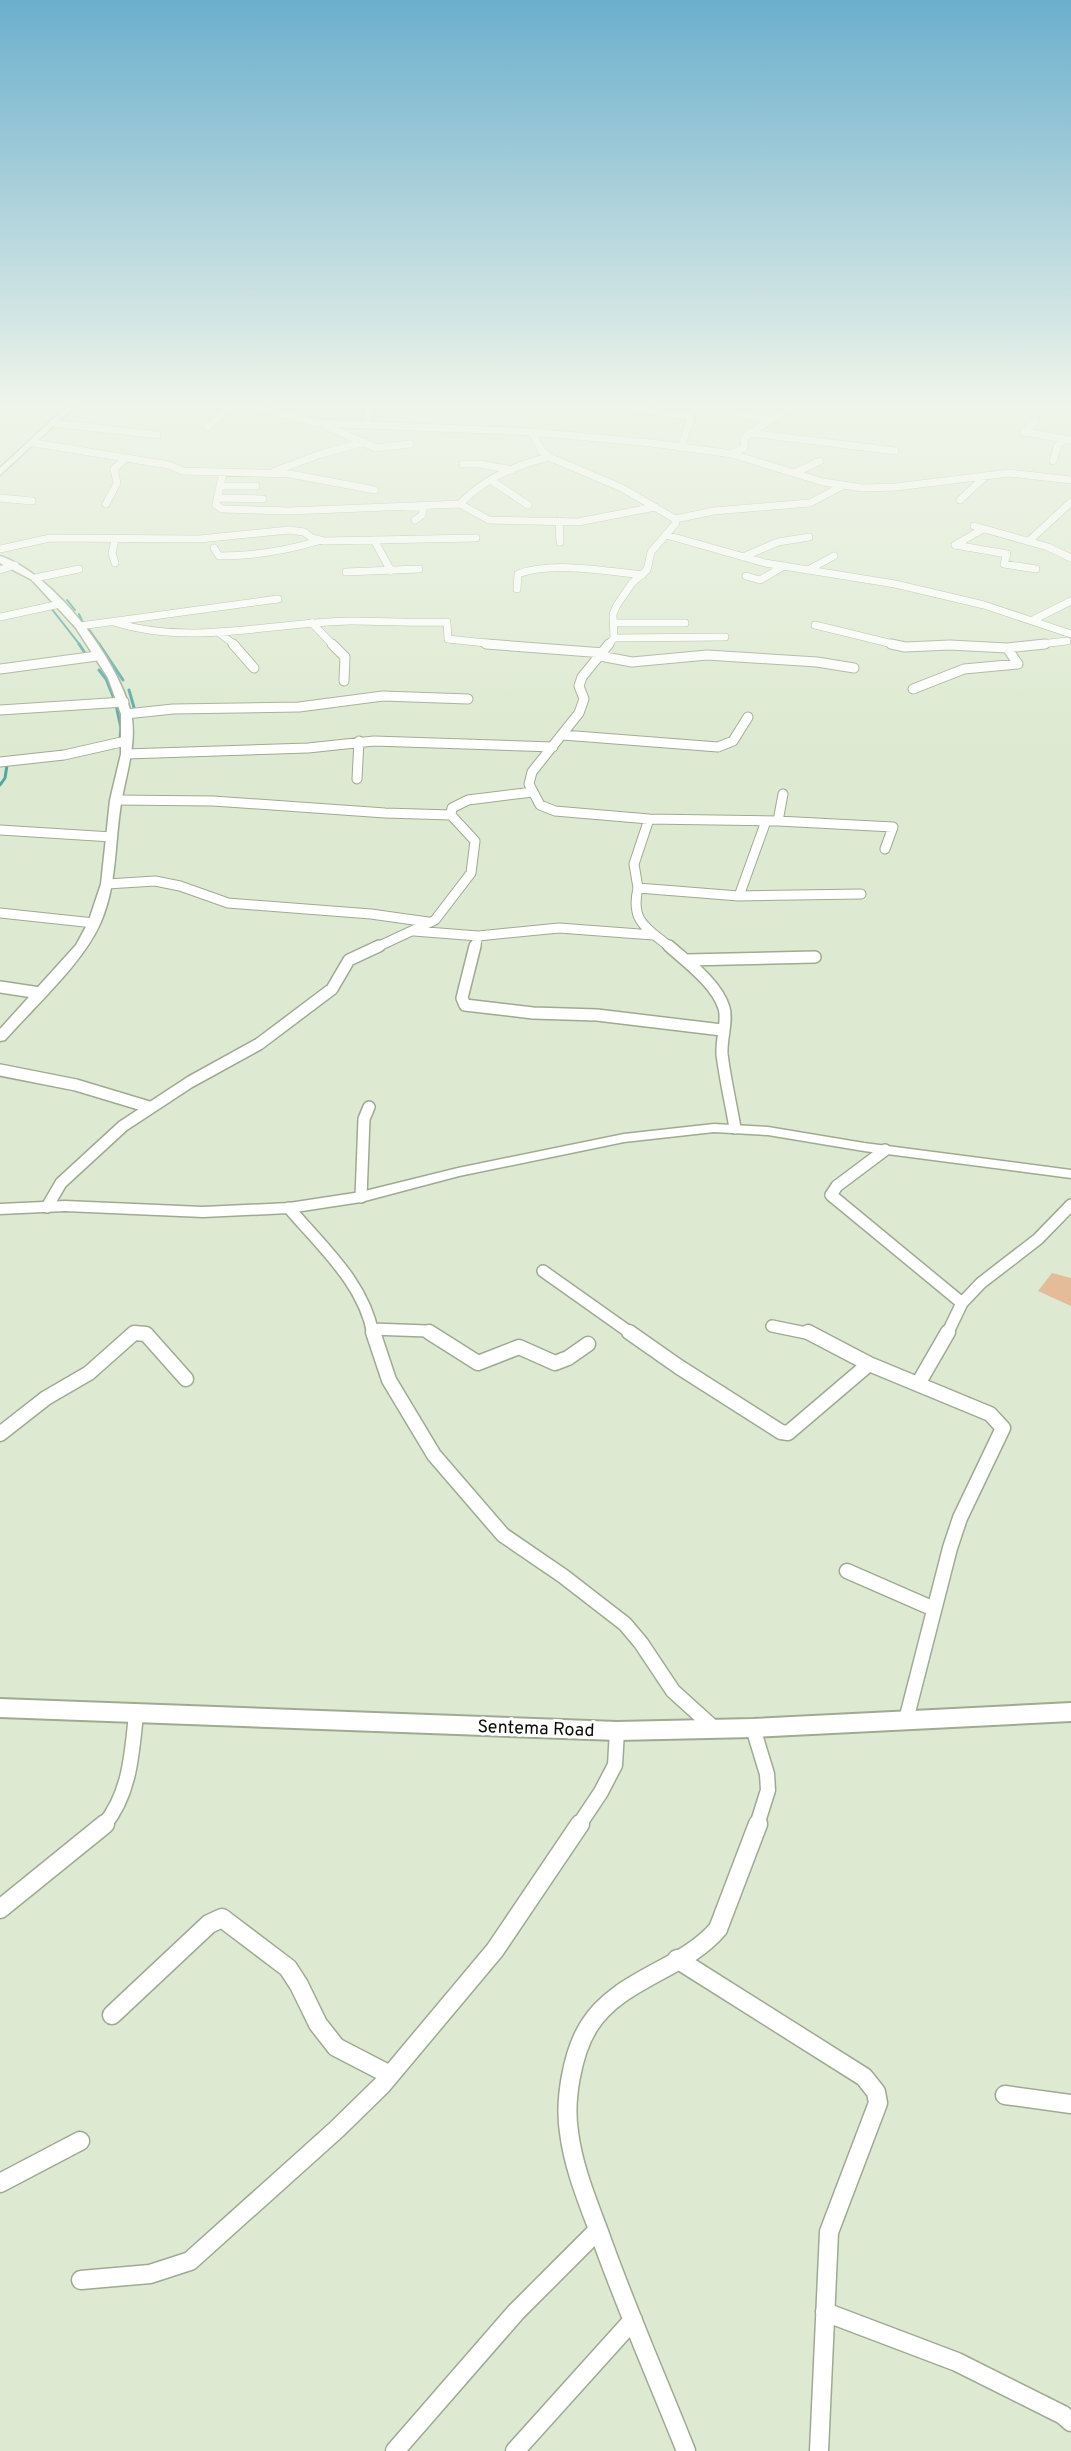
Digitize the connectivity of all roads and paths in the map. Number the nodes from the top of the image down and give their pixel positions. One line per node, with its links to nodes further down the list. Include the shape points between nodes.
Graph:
1 (295, 521): 5 (street)
2 (559, 521): 15 (street)
3 (676, 521): 8 (street)
4 (1050, 521): 14 (street)
5 (297, 524): 11 (street, via 215,538); 13 (street)
6 (974, 526): 7 (street)
7 (983, 529): 14 (street); 27 (street, via 955,545 1007,554 1004,564)
8 (666, 536): 19 (street); 32 (street, via 651,552)
9 (809, 537): 19 (street, via 778,542)
10 (476, 538): 12 (street)
11 (115, 540): 17 (street, via 39,539); 22 (street)
12 (374, 540): 13 (street); 30 (street)
13 (318, 541): 16 (street, via 260,555 221,556)
14 (1029, 541): 21 (street)
15 (560, 542)
16 (214, 548)
17 (0, 549)
18 (834, 556): 29 (street)
19 (743, 557): 24 (street)
20 (0, 558): 23 (street)
21 (1071, 558)
22 (115, 562)
23 (15, 565): 28 (street); 34 (street)
24 (784, 566): 29 (street); 33 (street, via 760,580)
25 (79, 569): 34 (street)
26 (419, 569): 30 (street)
27 (1036, 569)
28 (0, 570)
29 (808, 570): 40 (street, via 895,584)
30 (392, 571): 31 (street)
31 (346, 572)
32 (642, 575): 35 (street, via 531,569 518,574); 43 (street, via 617,605)
33 (746, 576)
34 (35, 578): 38 (street)
35 (517, 589)
36 (278, 599): 41 (street)
37 (1071, 601): 40 (street)
38 (60, 604): 39 (street); 46 (street)
39 (0, 617)
40 (1033, 620): 48 (street)
41 (114, 622): 46 (street); 47 (street, via 168,634)
42 (312, 623): 47 (street); 53 (street, via 447,622 448,639 453,641); 58 (street, via 345,657)
43 (614, 623): 44 (street); 50 (street)
44 (685, 623)
45 (815, 625): 51 (street, via 896,646)
46 (80, 626): 54 (street)
47 (218, 632): 55 (street)
48 (1069, 636): 51 (street); 52 (street)
49 (725, 637): 50 (street)
50 (614, 638): 53 (street)
51 (1007, 648): 59 (street, via 1018,664 973,666)
52 (1071, 649)
53 (602, 655): 56 (street, via 632,662 707,655); 64 (street, via 582,677 582,706)
54 (97, 656): 57 (street); 61 (street, via 113,678)
55 (254, 668)
56 (854, 668)
57 (0, 669)
58 (344, 681)
59 (913, 689)
60 (468, 699): 61 (street, via 383,696 299,707)
61 (125, 708): 62 (street); 65 (street)
62 (0, 710)
63 (748, 717): 64 (street, via 736,740 718,747)
64 (564, 735): 67 (street)
65 (126, 741): 68 (street); 69 (street, via 64,755)
66 (359, 741): 67 (street); 68 (street, via 297,748); 70 (street)
67 (554, 747): 71 (street, via 532,772 529,783)
68 (126, 754): 73 (street)
69 (0, 762)
70 (357, 779)
71 (533, 792): 74 (street, via 512,798 462,800 452,808); 75 (street, via 540,805 549,810)
72 (783, 794): 77 (street)
73 (116, 800): 74 (street, via 213,801); 79 (street)
74 (451, 815): 87 (street, via 475,841 474,863 471,873 441,913)
75 (649, 819): 76 (street); 82 (street, via 634,864)
76 (766, 821): 77 (street); 84 (street)
77 (778, 821): 80 (street, via 892,827)
78 (0, 830): 79 (street)
79 (112, 837): 81 (street)
80 (885, 849)
81 (106, 884): 86 (street); 87 (street, via 155,881 228,903)
82 (638, 888): 84 (street); 89 (street, via 635,914)
83 (861, 894): 84 (street)
84 (739, 896)
85 (0, 913): 86 (street)
86 (94, 922): 94 (street, via 81,947)
87 (428, 922): 88 (street)
88 (414, 931): 90 (street); 98 (street, via 349,960 332,988 259,1044)
89 (653, 935): 90 (street, via 559,928); 92 (street)
90 (478, 936): 95 (street, via 462,998 465,1005)
91 (814, 957): 92 (street)
92 (687, 960): 95 (street, via 724,1006)
93 (0, 987): 94 (street)
94 (40, 993): 96 (street)
95 (722, 1030): 100 (street, via 724,1072)
96 (0, 1037)
97 (0, 1070): 98 (street)
98 (149, 1107): 105 (street, via 61,1183)
99 (369, 1107): 103 (street, via 364,1119)
100 (735, 1128): 101 (street); 103 (street, via 624,1138 458,1172)
101 (885, 1150): 102 (street); 109 (street, via 837,1186 831,1195)
102 (1071, 1174)
103 (361, 1197): 106 (street)
104 (1071, 1205): 109 (street, via 1038,1239 981,1283)
105 (47, 1207): 106 (street, via 203,1212); 107 (street)
106 (289, 1208): 111 (street, via 356,1287)
107 (0, 1209)
108 (543, 1271): 113 (street, via 679,1367 781,1432 791,1432)
109 (962, 1303): 115 (street)
110 (771, 1326): 113 (street, via 806,1331)
111 (372, 1329): 112 (street, via 427,1331 478,1363 519,1347 555,1363); 124 (street, via 389,1380 428,1447 494,1526 624,1624 674,1691)
112 (588, 1344)
113 (869, 1364): 115 (street)
114 (186, 1379): 116 (street, via 146,1334 134,1333 89,1373 46,1398)
115 (918, 1384): 118 (street, via 990,1414 1003,1428 956,1528)
116 (0, 1434)
117 (848, 1571): 118 (street)
118 (934, 1609): 122 (street)
119 (0, 1708): 121 (main road, Sentema Road)
120 (1071, 1712): 122 (main road, Sentema Road)
121 (136, 1714): 125 (main road, Sentema Road); 126 (street, via 130,1769 121,1802 110,1820)
122 (906, 1720): 123 (main road, Sentema Road)
123 (753, 1728): 124 (main road, Sentema Road); 127 (street, via 767,1774 764,1807 718,1929 706,1943)
124 (715, 1729): 125 (main road, Sentema Road)
125 (617, 1731): 129 (street, via 615,1765 601,1792 495,1950)
126 (0, 1909)
127 (677, 1959): 134 (street, via 602,2010 578,2048 572,2070 568,2129); 136 (street, via 864,2078 876,2092 878,2103 829,2232)
128 (112, 2015): 129 (street, via 209,1924 222,1918 288,1968 329,2040)
129 (390, 2075): 135 (street, via 338,2129 190,2261 145,2275)
130 (1005, 2095): 131 (street)
131 (1071, 2104)
132 (80, 2141): 133 (street)
133 (0, 2183)
134 (598, 2230): 137 (street); 139 (street, via 516,2312)
135 (81, 2280)
136 (825, 2312): 138 (street, via 957,2362); 142 (street)
137 (633, 2320): 140 (street); 141 (street)
138 (1071, 2422)
139 (395, 2451)
140 (515, 2451)
141 (686, 2451)
142 (819, 2451)

